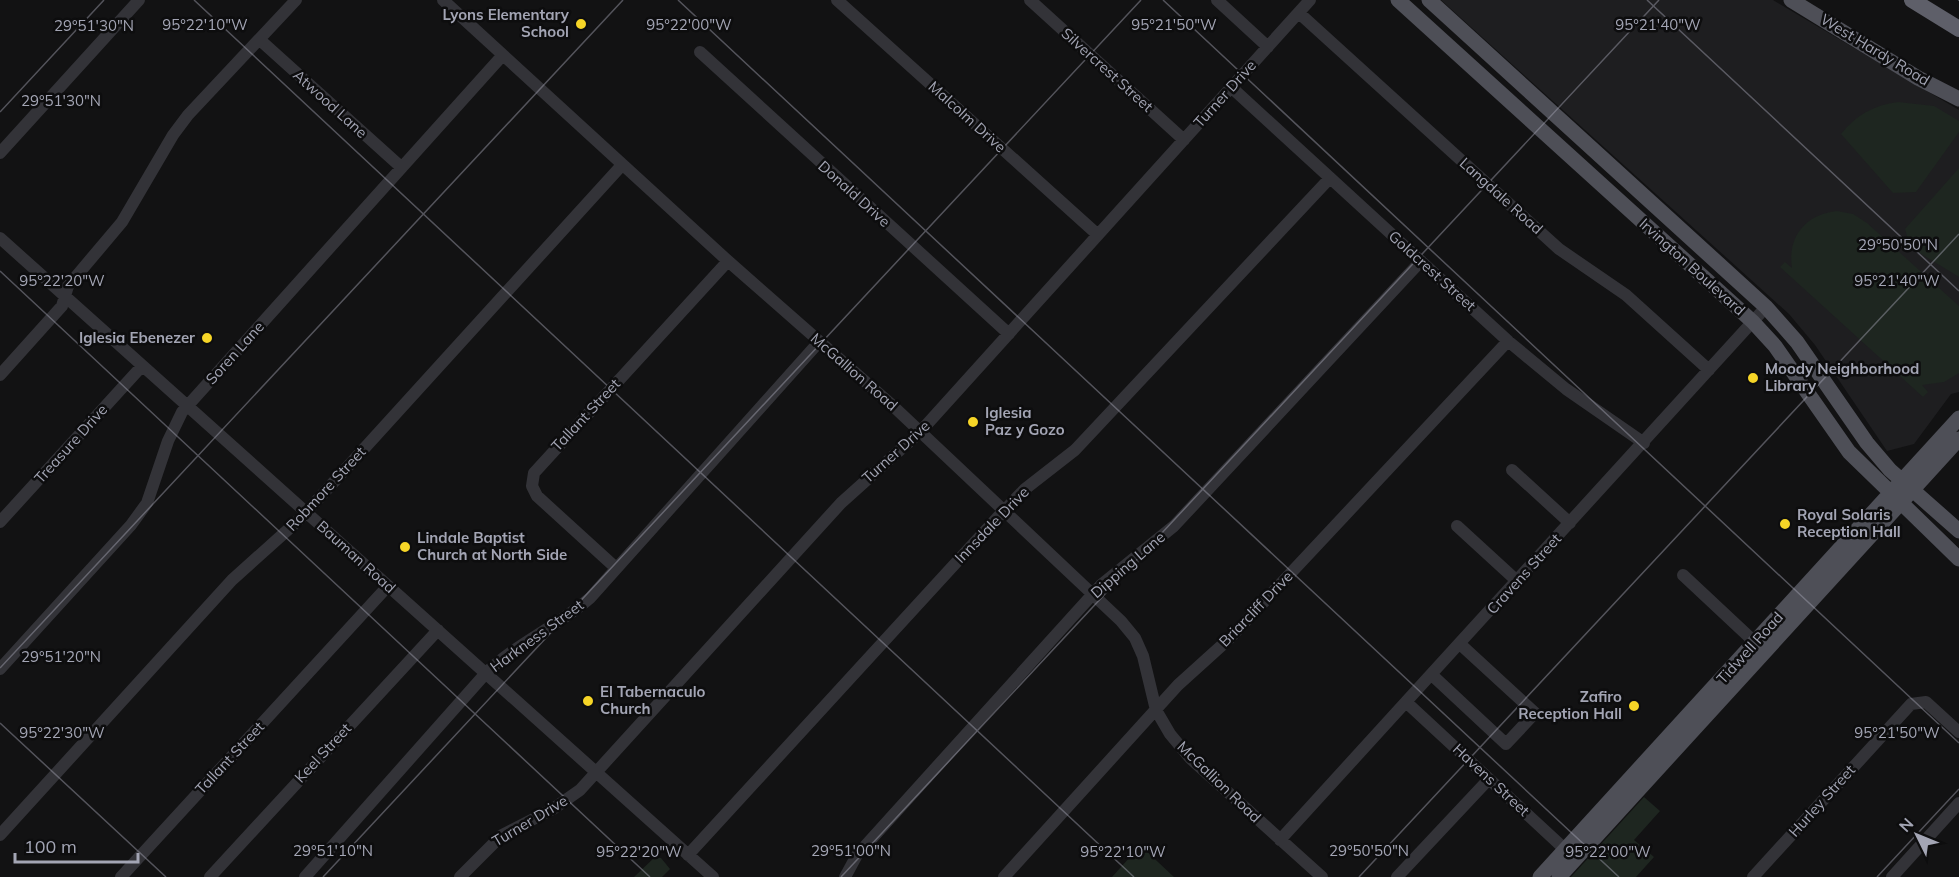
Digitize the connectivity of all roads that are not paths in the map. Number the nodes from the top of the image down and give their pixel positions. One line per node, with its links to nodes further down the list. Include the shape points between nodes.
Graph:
1 (139, 0): 24 (street)
2 (296, 0): 14 (street)
3 (837, 0): 30 (street, Malcolm Drive)
4 (1030, 0): 22 (street, Silvercrest Street)
5 (1216, 0): 16 (street)
6 (1310, 0): 12 (street, Turner Drive)
7 (1398, 0): 18 (main road, Irvington Boulevard)
8 (1429, 0): 15 (main road, Irvington Boulevard)
9 (1791, 0): 21 (main road, West Hardy Road)
10 (1912, 0): 13 (highway)
11 (448, 2): 19 (street, McGallion Road)
12 (1299, 12): 16 (street, Turner Drive); 43 (street, Langdale Road, via 1559,249 1626,295)
13 (1959, 29)
14 (260, 40): 27 (street, Atwood Lane); 35 (street, via 188,115 122,222 68,286)
15 (1473, 40): 18 (main road); 23 (main road, Irvington Boulevard)
16 (1268, 47): 20 (street, Turner Drive)
17 (700, 52): 38 (street, Donald Drive)
18 (1459, 55): 25 (main road, Irvington Boulevard)
19 (502, 56): 26 (street, McGallion Road); 27 (street, Soren Lane)
20 (1231, 87): 22 (street, Turner Drive); 28 (street, Goldcrest Street)
21 (1959, 99)
22 (1184, 140): 30 (street, Turner Drive)
23 (1584, 141): 25 (main road); 29 (main road, Irvington Boulevard)
24 (0, 153)
25 (1571, 158): 32 (main road, Irvington Boulevard)
26 (622, 165): 33 (street, McGallion Road); 59 (street, Robmore Street)
27 (401, 167): 46 (street, Soren Lane)
28 (1330, 178): 34 (street, Goldcrest Street); 58 (street, Innsdale Drive, via 1075,450)
29 (1676, 224): 32 (main road); 36 (main road, Irvington Boulevard)
30 (1098, 235): 38 (street, Turner Drive)
31 (0, 238): 35 (street, Bauman Road)
32 (1662, 239): 37 (main road, Irvington Boulevard)
33 (728, 261): 40 (street, McGallion Road); 65 (street, Tallant Street, via 534,473 532,486 537,496)
34 (1421, 261): 39 (street, Goldcrest Street); 69 (street, Dipping Lane, via 1174,526)
35 (64, 296): 42 (street, Bauman Road); 44 (street, via 62,306)
36 (1766, 307): 37 (street, Cravens Street); 45 (main road, Irvington Boulevard)
37 (1753, 322): 41 (main road, Irvington Boulevard); 43 (street, Cravens Street)
38 (1009, 334): 49 (street, Turner Drive)
39 (1508, 341): 52 (street, Goldcrest Street, via 1575,396); 77 (street, Briarcliff Drive, via 1230,639 1193,670)
40 (819, 342): 49 (street, McGallion Road); 65 (street, Harkness Street)
41 (1775, 346): 45 (main road, via 1811,383); 57 (main road, Irvington Boulevard, via 1849,452)
42 (142, 366): 46 (street, Bauman Road); 60 (street, Treasure Drive)
43 (1709, 370): 52 (street, Cravens Street)
44 (0, 375)
45 (1827, 385): 56 (main road, Irvington Boulevard, via 1867,443)
46 (187, 406): 59 (street, Bauman Road); 73 (street, Soren Lane, via 174,425 147,503)
47 (1959, 406): 51 (main road)
48 (1959, 418): 51 (main road, Tidwell Road)
49 (920, 432): 58 (street, McGallion Road); 79 (street, Turner Drive, via 841,503)
50 (1959, 439): 54 (main road, Tidwell Road)
51 (1937, 442): 56 (main road, Tidwell Road)
52 (1644, 443): 61 (street, Cravens Street)
53 (1959, 444): 54 (main road)
54 (1943, 457): 56 (main road, Tidwell Road)
55 (1512, 470): 61 (street)
56 (1908, 485): 57 (main road, Tidwell Road); 63 (main road, Irvington Boulevard)
57 (1895, 500): 64 (main road, Irvington Boulevard); 72 (main road, Tidwell Road)
58 (1004, 510): 69 (street, McGallion Road); 85 (street, Innsdale Drive)
59 (306, 513): 68 (street, Bauman Road); 82 (street, Robmore Street, via 232,580)
60 (0, 522)
61 (1570, 523): 67 (street, Cravens Street)
62 (1457, 526): 67 (street)
63 (1959, 531)
64 (1959, 559)
65 (616, 568): 74 (street, Harkness Street, via 576,610)
66 (1683, 575): 72 (street)
67 (1517, 581): 71 (street, Cravens Street)
68 (388, 586): 70 (street, Bauman Road); 86 (street, Tallant Street)
69 (1093, 594): 77 (street, McGallion Road, via 1135,638); 91 (street, Dipping Lane, via 857,855)
70 (438, 630): 74 (street, Bauman Road); 87 (street, Keel Street)
71 (1460, 644): 75 (street, Cravens Street); 75 (street, via 1535,713 1506,744)
72 (1759, 646): 84 (main road, Tidwell Road)
73 (0, 669)
74 (486, 673): 79 (street, Bauman Road); 88 (street, Harkness Street)
75 (1432, 675): 76 (street, Cravens Street)
76 (1406, 702): 80 (street, Havens Street); 83 (street, Cravens Street)
77 (1156, 710): 83 (street, McGallion Road, via 1190,758); 92 (street, Briarcliff Drive)
78 (1959, 732): 97 (street, Hurley Street, via 1931,705 1918,701 1911,704)
79 (596, 772): 85 (street, Bauman Road); 89 (street, Turner Drive, via 567,801 502,835)
80 (1490, 779): 84 (street, Havens Street); 94 (street)
81 (1959, 803): 98 (street)
82 (0, 835)
83 (1280, 840): 93 (street, McGallion Road)
84 (1570, 854): 95 (main road, Tidwell Road); 96 (main road, Tidwell Road)
85 (688, 855): 90 (street, Bauman Road)
86 (121, 877)
87 (210, 877)
88 (305, 877)
89 (460, 877)
90 (713, 877)
91 (845, 877)
92 (1004, 877)
93 (1322, 877)
94 (1397, 877)
95 (1540, 877)
96 (1559, 877)
97 (1753, 877)
98 (1892, 877)

